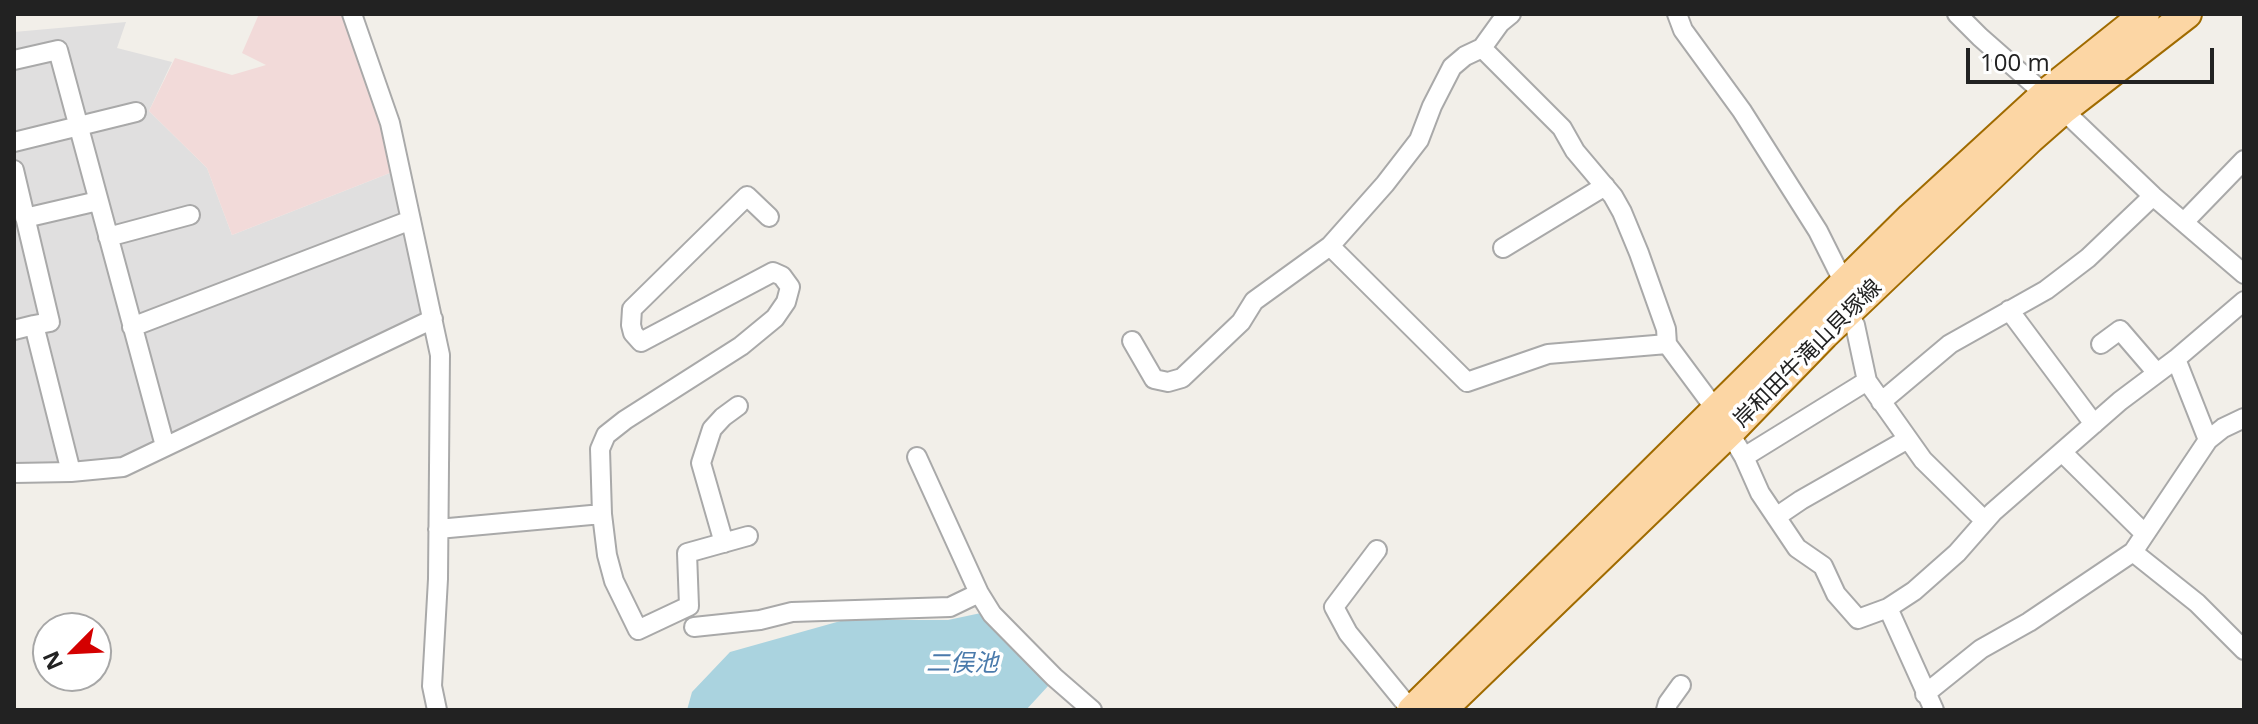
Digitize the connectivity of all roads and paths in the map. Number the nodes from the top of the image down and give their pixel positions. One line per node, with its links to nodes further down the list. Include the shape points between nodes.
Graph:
1 (352, 14): 21 (street, via 390,123)
2 (1511, 14): 7 (street)
3 (1677, 14): 27 (street, via 1818,231)
4 (1957, 14): 9 (street)
5 (2145, 14): 9 (main road, 岸和田牛滝山貝塚線)
6 (2187, 14): 9 (main road, 岸和田牛滝山貝塚線)
7 (1482, 48): 15 (street, via 1562,128); 24 (street, via 1452,67 1419,140)
8 (14, 60): 11 (street, via 58,50)
9 (2054, 102): 16 (street); 27 (main road, 岸和田牛滝山貝塚線, via 1911,217); 30 (main road, 岸和田牛滝山貝塚線)
10 (136, 112): 11 (street)
11 (78, 126): 12 (street); 17 (street)
12 (14, 142)
13 (2244, 160): 22 (street)
14 (14, 170): 20 (street)
15 (1605, 186): 25 (street); 36 (street, via 1628,226)
16 (2153, 196): 22 (street); 29 (street, via 2088,258)
17 (98, 201): 20 (street); 23 (street)
18 (190, 215): 23 (street)
19 (769, 217): 54 (street, via 747,196 632,309 633,333 641,342 773,272 790,287 775,318 741,346 606,435 600,449)
20 (25, 218): 32 (street, via 50,322)
21 (411, 220): 31 (street); 33 (street)
22 (2184, 222): 26 (street)
23 (108, 237): 33 (street)
24 (1330, 246): 35 (street, via 1254,301 1241,322 1182,378 1154,379); 36 (street, via 1467,382 1548,354)
25 (1503, 248)
26 (2244, 274)
27 (1844, 283): 44 (main road, 岸和田牛滝山貝塚線)
28 (2244, 301): 38 (street)
29 (2009, 310): 41 (street, via 1950,344); 45 (street)
30 (1847, 313): 40 (street, via 1855,325); 44 (main road, 岸和田牛滝山貝塚線)
31 (433, 319): 48 (street); 57 (street, via 440,355)
32 (34, 325): 34 (street); 52 (street)
33 (132, 327): 48 (street)
34 (14, 330)
35 (1132, 341)
36 (1667, 344): 44 (street)
37 (2101, 344): 39 (street, via 2120,330)
38 (2176, 359): 39 (street); 47 (street)
39 (2157, 373): 45 (street)
40 (1867, 381): 41 (street); 51 (street)
41 (1881, 402): 46 (street)
42 (738, 406): 60 (street, via 712,429 701,463)
43 (2244, 418): 47 (street)
44 (1723, 421): 51 (street); 71 (main road, 岸和田牛滝山貝塚線); 72 (main road, 岸和田牛滝山貝塚線)
45 (2094, 424): 49 (street)
46 (1908, 439): 55 (street); 56 (street)
47 (2208, 440): 58 (street)
48 (165, 446): 52 (street, via 123,467)
49 (2062, 452): 56 (street); 58 (street)
50 (917, 457): 63 (street)
51 (1744, 457): 55 (street)
52 (71, 472): 53 (street)
53 (14, 473)
54 (602, 514): 57 (street); 60 (street, via 614,581 638,630 689,606 687,553)
55 (1776, 517): 64 (street, via 1797,548 1823,566 1836,594 1858,619)
56 (1985, 521): 64 (street, via 1957,553)
57 (438, 529): 69 (street, via 432,686)
58 (2145, 534): 62 (street)
59 (748, 536): 60 (street)
60 (724, 543)
61 (1377, 550): 71 (street, via 1334,607 1348,633)
62 (2133, 552): 66 (street, via 2197,603); 68 (street, via 1981,649)
63 (979, 593): 65 (street, via 950,607 792,612); 70 (street, via 992,614)
64 (1888, 608): 68 (street)
65 (694, 627)
66 (2244, 650)
67 (1681, 685): 73 (street)
68 (1929, 702)
69 (437, 710)
70 (1092, 710)
71 (1411, 710)
72 (1442, 710)
73 (1666, 710)

